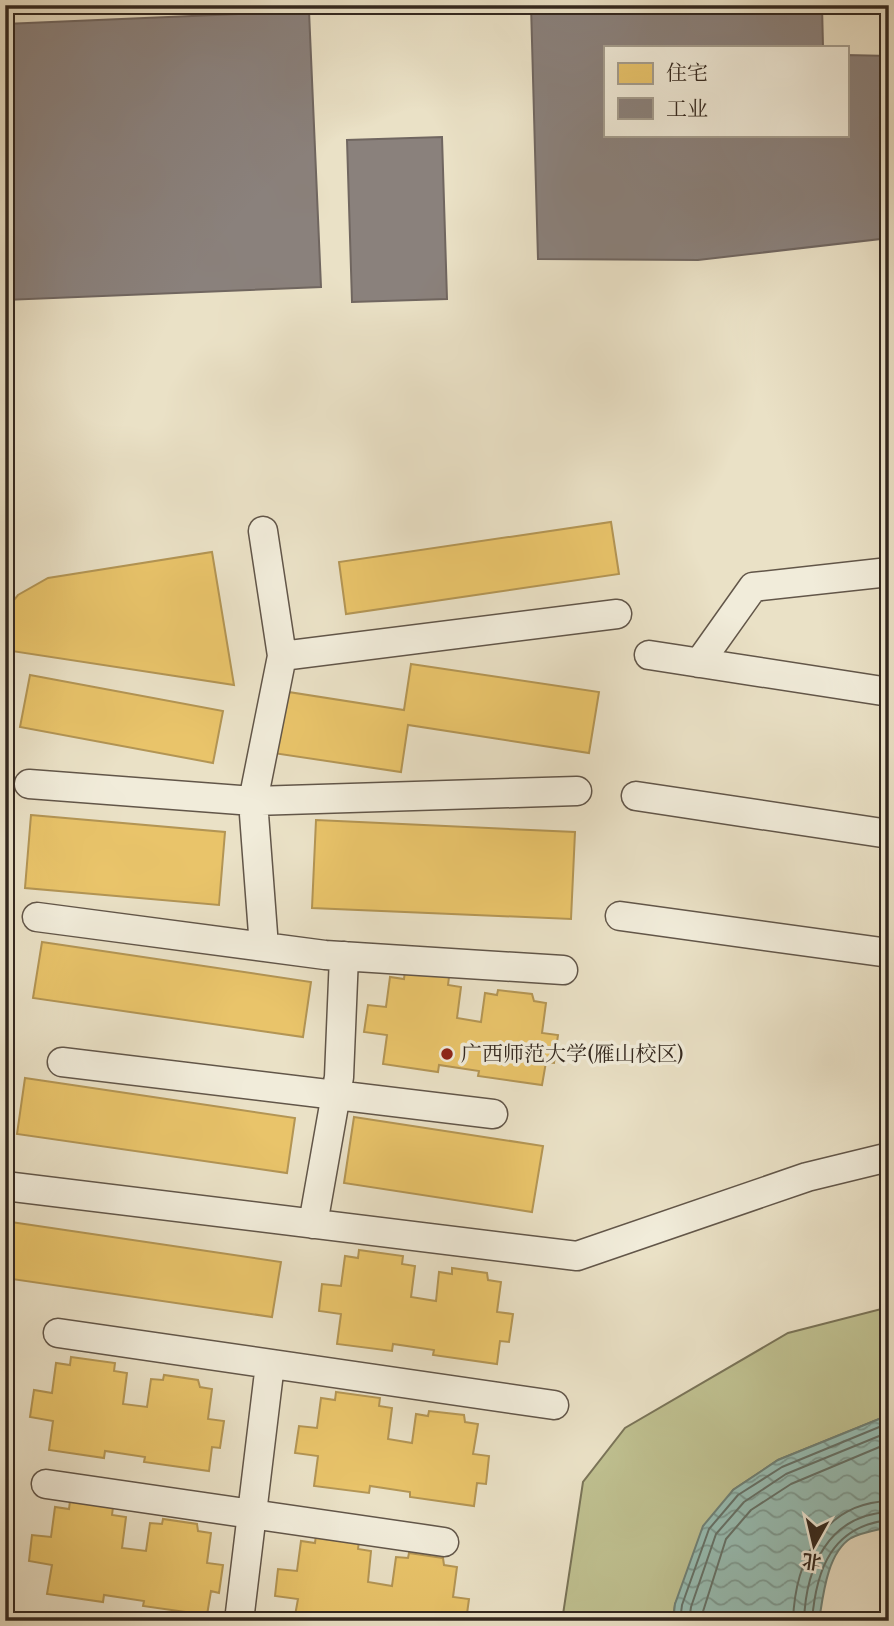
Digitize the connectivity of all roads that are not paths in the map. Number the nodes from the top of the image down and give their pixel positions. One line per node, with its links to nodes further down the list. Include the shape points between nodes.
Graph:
1 (263, 531): 5 (street)
2 (889, 572): 6 (street, via 753,587)
3 (617, 614): 5 (street)
4 (649, 655): 6 (street)
5 (282, 656): 11 (street)
6 (699, 663): 7 (street)
7 (889, 692)
8 (29, 784): 11 (street)
9 (577, 792): 11 (street)
10 (636, 796): 12 (street)
11 (253, 801): 15 (street)
12 (889, 834)
13 (620, 916): 16 (street)
14 (37, 917): 15 (street)
15 (264, 947): 17 (street)
16 (889, 953)
17 (344, 956): 18 (street); 20 (street)
18 (562, 970)
19 (62, 1062): 20 (street)
20 (336, 1094): 21 (street); 24 (street)
21 (493, 1114)
22 (889, 1157): 24 (street, via 807,1177 577,1256)
23 (5, 1186): 24 (street)
24 (313, 1224)
25 (58, 1333): 26 (street)
26 (270, 1364): 27 (street); 29 (street)
27 (554, 1405)
28 (46, 1484): 29 (street)
29 (252, 1514): 30 (street); 31 (street)
30 (444, 1542)
31 (239, 1621)

